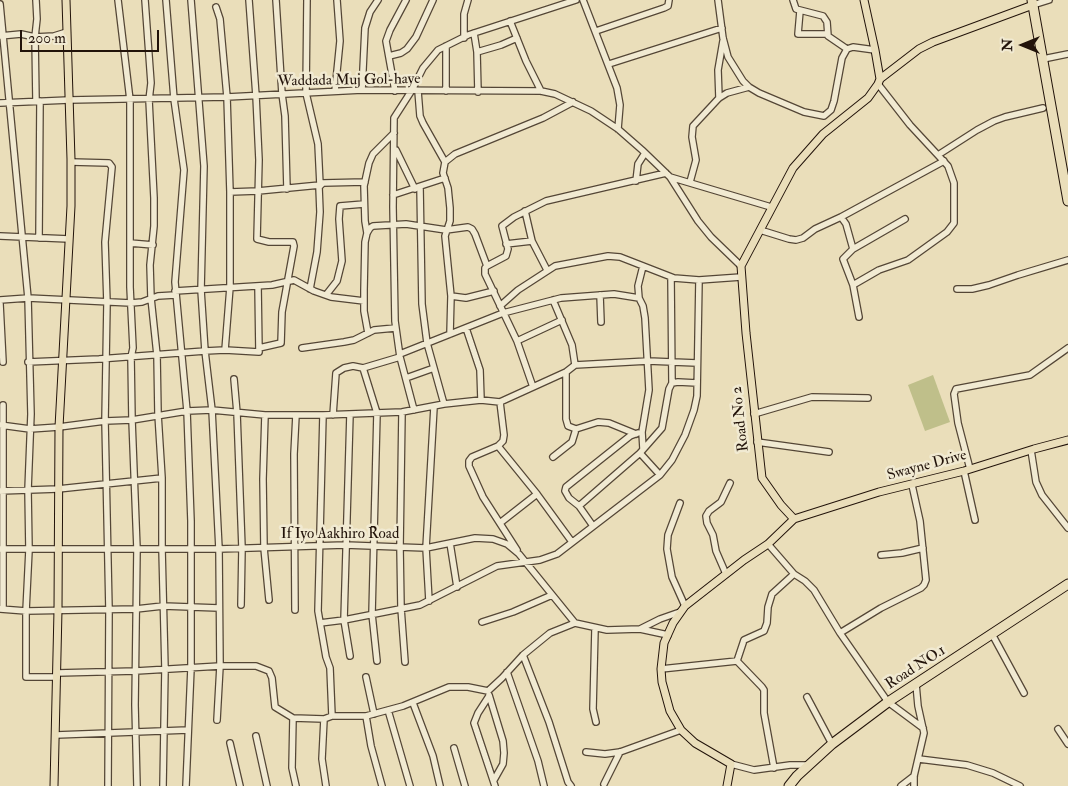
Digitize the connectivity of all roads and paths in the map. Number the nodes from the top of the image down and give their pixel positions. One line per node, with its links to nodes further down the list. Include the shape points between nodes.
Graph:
1 (36, 0): 34 (street)
2 (66, 0): 30 (main road)
3 (118, 0): 63 (street)
4 (145, 0): 64 (street, via 151,83)
5 (166, 0): 61 (street)
6 (191, 0): 59 (street)
7 (249, 0): 57 (street)
8 (276, 0): 56 (street)
9 (307, 0): 55 (street)
10 (337, 0): 49 (street, via 340,41)
11 (378, 0): 48 (street, via 370,12 366,28)
12 (406, 0): 43 (street, via 386,41)
13 (433, 0): 43 (street, via 407,50)
14 (576, 0): 22 (street)
15 (583, 0): 29 (street)
16 (669, 0): 29 (street, via 664,8)
17 (718, 0): 28 (street)
18 (793, 0): 26 (street, via 794,7)
19 (864, 0): 40 (main road)
20 (1049, 0): 23 (street)
21 (469, 1): 35 (street, via 464,14)
22 (559, 3): 27 (street)
23 (1033, 3): 44 (highway); 46 (main road, Road No 2, via 919,49)
24 (0, 4): 33 (street)
25 (216, 7): 58 (street, via 220,19)
26 (800, 11): 32 (street, via 823,16 827,22); 32 (street, via 798,34)
27 (510, 21): 31 (street); 36 (street)
28 (722, 28): 37 (street); 45 (street)
29 (596, 31): 45 (street)
30 (67, 32): 34 (street); 62 (main road)
31 (474, 33): 35 (street); 41 (street)
32 (827, 34): 39 (street)
33 (1, 36): 34 (street, via 21,34); 66 (street)
34 (35, 37): 65 (street)
35 (464, 38): 38 (street)
36 (517, 38): 41 (street); 52 (street)
37 (723, 38): 47 (street, via 728,57); 60 (street, via 718,70)
38 (446, 46): 51 (street, via 438,50 423,68); 53 (street)
39 (847, 49): 40 (street); 47 (street, via 842,58 831,110 824,116 804,112)
40 (875, 50): 46 (main road)
41 (477, 52): 54 (street)
42 (1068, 54): 44 (street)
43 (388, 56): 50 (street)
44 (1043, 59): 89 (highway)
45 (609, 64): 70 (street, via 620,104)
46 (879, 82): 74 (street, via 904,117); 91 (main road, Road No 2, via 868,98 823,134 793,168)
47 (749, 87): 60 (street)
48 (362, 90): 49 (street, Waddada Muj Gol-haye); 50 (street, Waddada Muj Gol-haye)
49 (335, 91): 55 (street, Waddada Muj Gol-haye)
50 (395, 91): 51 (street, Waddada Muj Gol-haye)
51 (415, 91): 53 (street, Waddada Muj Gol-haye); 71 (street, via 394,118); 77 (street, via 420,116)
52 (541, 91): 54 (street, Waddada Muj Gol-haye); 67 (street, Waddada Muj Gol-haye)
53 (446, 92): 54 (street, Waddada Muj Gol-haye)
54 (478, 92)
55 (306, 93): 56 (street, Waddada Muj Gol-haye); 83 (street, via 318,144)
56 (282, 94): 57 (street, Waddada Muj Gol-haye); 84 (street)
57 (256, 96): 58 (street, Waddada Muj Gol-haye); 86 (street)
58 (227, 97): 59 (street, Waddada Muj Gol-haye); 87 (street)
59 (198, 98): 61 (street, Waddada Muj Gol-haye); 123 (street, via 204,166)
60 (719, 98): 82 (street, via 693,126 696,160)
61 (174, 99): 64 (street, Waddada Muj Gol-haye); 125 (street, via 184,170)
62 (69, 100): 63 (street, Waddada Muj Gol-haye); 65 (street, Waddada Muj Gol-haye); 76 (main road)
63 (130, 100): 64 (street, Waddada Muj Gol-haye); 105 (street)
64 (149, 100): 107 (street, via 154,190)
65 (38, 101): 66 (street, Waddada Muj Gol-haye); 102 (street)
66 (9, 102): 68 (street, Waddada Muj Gol-haye); 101 (street)
67 (573, 102): 70 (street, Waddada Muj Gol-haye); 77 (street, via 543,118 455,154)
68 (0, 103)
69 (1043, 108): 74 (street, via 1005,116)
70 (618, 129): 73 (street, Waddada Muj Gol-haye)
71 (394, 133): 72 (street); 81 (street, via 373,154)
72 (395, 148): 85 (street); 88 (street)
73 (645, 153): 78 (street, Waddada Muj Gol-haye); 80 (street, via 638,164)
74 (938, 155): 75 (street)
75 (944, 161): 93 (street); 118 (street, via 954,183 955,217 952,227 908,260 879,270)
76 (71, 162): 103 (main road); 136 (street, via 112,164 105,242)
77 (445, 162): 79 (street)
78 (668, 175): 80 (street); 82 (street); 112 (street, Waddada Muj Gol-haye, via 711,237)
79 (445, 178): 85 (street); 97 (street, via 450,208)
80 (636, 181): 92 (street, via 546,201)
81 (365, 182): 83 (street); 90 (street)
82 (690, 182): 91 (street)
83 (320, 185): 84 (street); 121 (street, via 317,252)
84 (287, 188): 86 (street)
85 (417, 188): 88 (street); 96 (street)
86 (258, 191): 87 (street); 117 (street, via 257,239 293,242)
87 (230, 192): 120 (street)
88 (393, 195): 95 (street)
89 (1068, 201)
90 (364, 204): 99 (street); 126 (street, via 340,206 342,261 336,281)
91 (772, 207): 98 (main road, Road No 2)
92 (525, 211): 104 (street); 106 (street, via 502,226)
93 (841, 217): 98 (street, via 796,240); 108 (street)
94 (905, 219): 108 (street)
95 (393, 225): 96 (street); 99 (street, via 373,226); 144 (street)
96 (420, 226): 97 (street); 149 (street, via 422,304)
97 (446, 230): 110 (street, via 472,229); 128 (street)
98 (760, 230): 112 (main road, Road No 2)
99 (366, 233): 133 (street)
100 (0, 236): 101 (street)
101 (22, 238): 102 (street); 129 (street)
102 (39, 238): 103 (street)
103 (69, 238): 135 (main road)
104 (532, 241): 106 (street); 113 (street)
105 (130, 243): 107 (street); 137 (street)
106 (506, 244): 110 (street, via 506,256)
107 (153, 245): 130 (street)
108 (853, 249): 118 (street, via 843,259)
109 (1068, 260): 122 (street, via 989,285)
110 (487, 266): 124 (street, via 485,274)
111 (643, 266): 113 (street, via 608,256); 114 (street); 131 (street)
112 (741, 266): 115 (main road, Road No 2)
113 (547, 270): 139 (street)
114 (671, 277): 116 (street); 164 (street)
115 (741, 277): 116 (street); 189 (main road, Road No 2)
116 (698, 280): 165 (street)
117 (286, 283): 119 (street); 121 (street, via 294,280); 150 (street, via 281,344)
118 (853, 285): 141 (street)
119 (258, 286): 120 (street); 150 (street)
120 (230, 287): 123 (street); 153 (street)
121 (310, 289): 126 (street)
122 (957, 289)
123 (202, 290): 125 (street); 154 (street)
124 (494, 291): 128 (street, via 466,298); 139 (street)
125 (175, 293): 130 (street); 155 (street)
126 (326, 295): 133 (street)
127 (600, 295): 131 (street); 134 (street); 143 (street)
128 (451, 296): 147 (street)
129 (28, 298): 132 (street); 135 (street); 162 (street)
130 (151, 298): 137 (street); 156 (street)
131 (639, 298): 163 (street, via 645,318)
132 (0, 300)
133 (364, 300): 146 (street)
134 (553, 300): 140 (street); 142 (street)
135 (65, 301): 136 (street); 160 (main road)
136 (107, 302): 137 (street); 159 (street)
137 (131, 303): 158 (street)
138 (0, 304): 161 (street)
139 (500, 306): 140 (street)
140 (503, 312): 145 (street); 148 (street)
141 (859, 317)
142 (562, 320): 148 (street); 166 (street, via 572,345)
143 (600, 322)
144 (395, 328): 146 (street, via 374,330); 157 (street)
145 (466, 328): 147 (street); 176 (street, via 480,370)
146 (368, 334): 151 (street, via 344,342)
147 (450, 334): 149 (street)
148 (517, 341): 174 (street)
149 (427, 343): 157 (street); 168 (street)
150 (259, 348): 153 (street, via 259,352)
151 (302, 348)
152 (1068, 348): 208 (street, via 1030,375 956,389 954,394)
153 (225, 350): 154 (street)
154 (205, 351): 155 (street); 181 (street)
155 (181, 352): 156 (street); 183 (street)
156 (157, 354): 158 (street); 187 (street)
157 (400, 356): 167 (street); 170 (street)
158 (131, 357): 159 (street); 194 (street)
159 (106, 358): 160 (street); 195 (street)
160 (62, 361): 162 (street); 197 (main road)
161 (3, 362)
162 (28, 362): 199 (street)
163 (648, 362): 164 (street); 166 (street); 200 (street, via 649,390)
164 (671, 363): 165 (street); 172 (street)
165 (697, 363): 173 (street)
166 (575, 365): 169 (street)
167 (364, 368): 186 (street); 193 (street, via 353,366 336,373)
168 (434, 368): 170 (street); 178 (street)
169 (566, 372): 174 (street); 198 (street, via 566,419 568,426)
170 (406, 378): 182 (street)
171 (234, 379): 184 (street)
172 (672, 383): 173 (street); 205 (street, via 662,428)
173 (698, 383): 209 (street, via 694,410 685,435 672,460)
174 (534, 387): 177 (street)
175 (868, 398): 189 (street, via 812,397)
176 (481, 400): 177 (street); 178 (street)
177 (500, 402): 203 (street, via 504,435)
178 (444, 404): 180 (street)
179 (3, 405): 196 (street)
180 (434, 407): 182 (street); 236 (street)
181 (212, 410): 183 (street); 184 (street); 243 (street)
182 (414, 410): 185 (street)
183 (187, 411): 187 (street); 242 (street)
184 (237, 412): 190 (street); 233 (street)
185 (402, 412): 186 (street); 232 (street)
186 (377, 413): 188 (street); 230 (street)
187 (158, 414): 194 (street); 210 (street)
188 (350, 414): 193 (street); 229 (street, via 350,480)
189 (754, 414): 202 (main road, Road No 2)
190 (265, 415): 191 (street); 234 (street)
191 (296, 415): 192 (street); 235 (street)
192 (323, 415): 193 (street); 231 (street)
193 (333, 415)
194 (132, 420): 195 (street); 211 (street)
195 (105, 421): 197 (street); 214 (street)
196 (1, 425): 199 (street); 217 (street)
197 (59, 428): 199 (street); 215 (main road)
198 (576, 428): 200 (street, via 604,422); 207 (street, via 572,442)
199 (30, 429): 216 (street)
200 (639, 433): 205 (street); 220 (street, via 630,436 566,487 569,498)
201 (1068, 440): 204 (main road, Swayne Drive)
202 (757, 442): 206 (street); 221 (main road, Road No 2, via 762,478)
203 (498, 446): 218 (street); 223 (street, via 472,457 469,466 483,497)
204 (1032, 450): 208 (main road, Swayne Drive); 225 (street, via 1036,482 1042,495)
205 (642, 451): 209 (street); 220 (street)
206 (830, 452)
207 (553, 457)
208 (967, 470): 213 (main road, Swayne Drive); 222 (street)
209 (660, 474): 224 (street)
210 (162, 478): 211 (street); 241 (street)
211 (135, 480): 214 (street); 240 (street)
212 (730, 483): 249 (street, via 721,502 709,512 706,520)
213 (912, 484): 221 (main road, Swayne Drive); 237 (street)
214 (106, 485): 215 (street); 239 (street)
215 (58, 489): 216 (street); 245 (main road)
216 (28, 490): 217 (street); 244 (street)
217 (1, 491): 238 (street, via 4,516)
218 (537, 494): 223 (street); 226 (street)
219 (680, 503): 258 (street, via 668,535 667,549 672,577)
220 (579, 506): 224 (street)
221 (794, 519): 228 (main road)
222 (975, 520)
223 (500, 523): 246 (street)
224 (594, 526): 226 (street)
225 (1068, 528)
226 (572, 542): 248 (street, via 557,554)
227 (450, 543): 236 (street, If Iyo Aakhiro Road); 246 (street, If Iyo Aakhiro Road, via 475,538 494,539); 252 (street)
228 (768, 544): 249 (main road); 250 (street)
229 (345, 545): 230 (street, If Iyo Aakhiro Road); 231 (street, If Iyo Aakhiro Road); 270 (street)
230 (375, 546): 232 (street, If Iyo Aakhiro Road); 269 (street)
231 (320, 547): 235 (street, If Iyo Aakhiro Road); 273 (street)
232 (400, 547): 236 (street, If Iyo Aakhiro Road); 261 (street)
233 (242, 548): 234 (street, If Iyo Aakhiro Road); 243 (street, If Iyo Aakhiro Road); 256 (street)
234 (264, 548): 235 (street, If Iyo Aakhiro Road); 254 (street)
235 (294, 548): 266 (street)
236 (426, 548): 255 (street)
237 (923, 548): 247 (street); 276 (street, via 926,580 921,588)
238 (1, 549): 244 (street, If Iyo Aakhiro Road); 262 (street)
239 (108, 549): 240 (street, If Iyo Aakhiro Road); 245 (street, If Iyo Aakhiro Road); 265 (street)
240 (137, 549): 241 (street, If Iyo Aakhiro Road); 263 (street)
241 (162, 549): 242 (street, If Iyo Aakhiro Road); 257 (street)
242 (191, 549): 243 (street, If Iyo Aakhiro Road); 259 (street)
243 (219, 549): 260 (street)
244 (29, 550): 245 (street, If Iyo Aakhiro Road); 267 (street)
245 (58, 550): 264 (main road)
246 (519, 554): 248 (street, If Iyo Aakhiro Road)
247 (881, 555)
248 (526, 562): 252 (street, via 498,566); 253 (street, If Iyo Aakhiro Road)
249 (726, 574): 258 (main road)
250 (794, 574): 276 (street, via 814,590); 282 (street, via 772,594 764,630 744,640)
251 (1068, 584): 277 (highway, Road NO.1)
252 (457, 587): 255 (street)
253 (552, 595): 271 (street); 272 (street, If Iyo Aakhiro Road)
254 (269, 600)
255 (429, 601): 261 (street)
256 (241, 605)
257 (164, 606): 259 (street); 263 (street); 286 (street)
258 (685, 606): 268 (main road)
259 (191, 607): 260 (street); 285 (street)
260 (219, 608): 284 (street)
261 (401, 608): 269 (street); 283 (street)
262 (2, 609): 267 (street)
263 (136, 609): 265 (street); 288 (street)
264 (58, 610): 265 (street); 267 (street); 291 (main road)
265 (109, 610): 289 (street)
266 (295, 610)
267 (26, 611): 291 (street, via 26,677)
268 (680, 612): 275 (street); 278 (main road)
269 (372, 614): 270 (street); 281 (street)
270 (344, 620): 273 (street); 280 (street)
271 (482, 622)
272 (575, 623): 274 (street); 279 (street, via 550,633)
273 (320, 624): 301 (street, via 330,668)
274 (595, 628): 275 (street); 306 (street, via 593,709)
275 (640, 629): 278 (street)
276 (840, 633): 297 (street)
277 (992, 634): 293 (highway, Road NO.1); 294 (street)
278 (668, 635): 287 (main road)
279 (523, 655): 290 (street); 343 (street)
280 (350, 656)
281 (377, 661)
282 (738, 661): 287 (street); 325 (street, via 764,690 764,712)
283 (405, 662)
284 (220, 666): 285 (street); 303 (street, via 256,666 269,671 275,707); 305 (street)
285 (191, 668): 286 (street); 309 (street)
286 (165, 669): 288 (street); 311 (street)
287 (661, 669): 310 (main road, via 670,711)
288 (136, 671): 289 (street); 312 (street)
289 (108, 672): 291 (street); 313 (street)
290 (507, 672): 295 (street); 342 (street)
291 (57, 675): 314 (main road)
292 (366, 677): 300 (street)
293 (916, 684): 297 (highway, Road NO.1); 307 (street)
294 (1024, 693)
295 (489, 694): 298 (street, via 468,687 449,687); 327 (street, via 504,753); 327 (street, via 474,723)
296 (807, 697): 317 (street)
297 (888, 702): 307 (street); 317 (highway, Road NO.1)
298 (413, 703): 299 (street); 340 (street, via 433,756)
299 (388, 710): 300 (street); 339 (street)
300 (374, 714): 302 (street)
301 (332, 716): 302 (street); 304 (street)
302 (366, 716): 338 (street)
303 (294, 718): 304 (street); 336 (street, via 292,768)
304 (324, 719): 337 (street, via 322,760)
305 (216, 720)
306 (596, 722)
307 (923, 728): 322 (street)
308 (1058, 729): 318 (street)
309 (188, 730): 311 (street); 333 (street)
310 (680, 730): 321 (street); 323 (main road)
311 (163, 731): 312 (street); 332 (street)
312 (136, 732): 313 (street); 331 (street)
313 (108, 734): 314 (street); 330 (street)
314 (56, 735): 329 (main road)
315 (256, 736): 335 (street)
316 (230, 743): 334 (street)
317 (832, 744): 324 (highway, Road NO.1)
318 (1068, 744)
319 (454, 748): 341 (street)
320 (586, 752): 321 (street)
321 (620, 752): 328 (street)
322 (919, 759): 326 (street); 348 (street, via 967,766 993,773)
323 (731, 764): 325 (street, via 754,770); 344 (main road)
324 (810, 765): 325 (street); 345 (highway, Road NO.1)
325 (774, 768)
326 (914, 776): 346 (street); 347 (street)
327 (495, 783)
328 (604, 784)
329 (54, 786)
330 (108, 786)
331 (137, 786)
332 (163, 786)
333 (186, 786)
334 (240, 786)
335 (267, 786)
336 (296, 786)
337 (326, 786)
338 (382, 786)
339 (410, 786)
340 (438, 786)
341 (465, 786)
342 (544, 786)
343 (571, 786)
344 (727, 786)
345 (789, 786)
346 (901, 786)
347 (914, 786)
348 (1020, 786)

